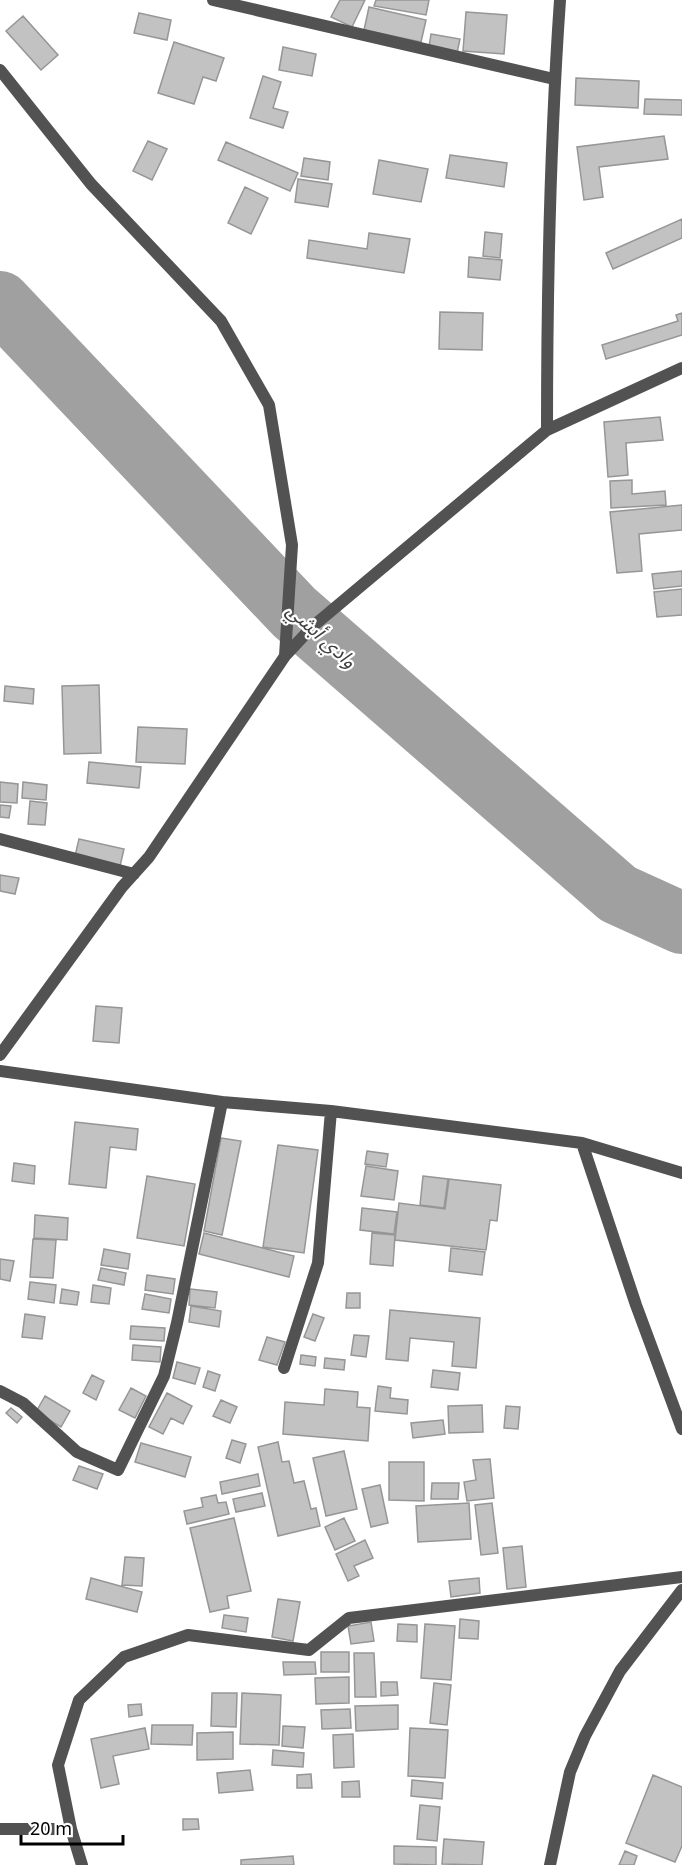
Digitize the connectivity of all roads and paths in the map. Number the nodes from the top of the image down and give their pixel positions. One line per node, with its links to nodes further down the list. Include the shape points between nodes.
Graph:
1 (213, 0): 4 (street)
2 (560, 0): 4 (street)
3 (0, 70): 9 (street, via 91,184 221,321 269,405 292,545)
4 (554, 79): 8 (street)
5 (682, 368): 6 (street)
6 (662, 377): 7 (street); 8 (street)
7 (682, 377)
8 (547, 430): 9 (street, via 312,627)
9 (285, 656): 11 (street)
10 (0, 839): 11 (street)
11 (134, 874): 12 (street)
12 (0, 1054)
13 (0, 1071): 14 (street)
14 (222, 1102): 15 (street); 19 (street, via 164,1376 118,1470 77,1452 23,1403)
15 (331, 1111): 16 (street); 18 (street, via 318,1263)
16 (582, 1143): 17 (street); 20 (street)
17 (682, 1173)
18 (284, 1368)
19 (0, 1391)
20 (682, 1429)
21 (682, 1577): 24 (street, via 349,1618 309,1650 188,1635 124,1657 79,1700 58,1765)
22 (682, 1590): 26 (street, via 620,1671 585,1736 570,1772)
23 (0, 1829): 24 (street)
24 (71, 1829): 25 (street)
25 (82, 1865)
26 (550, 1865)

